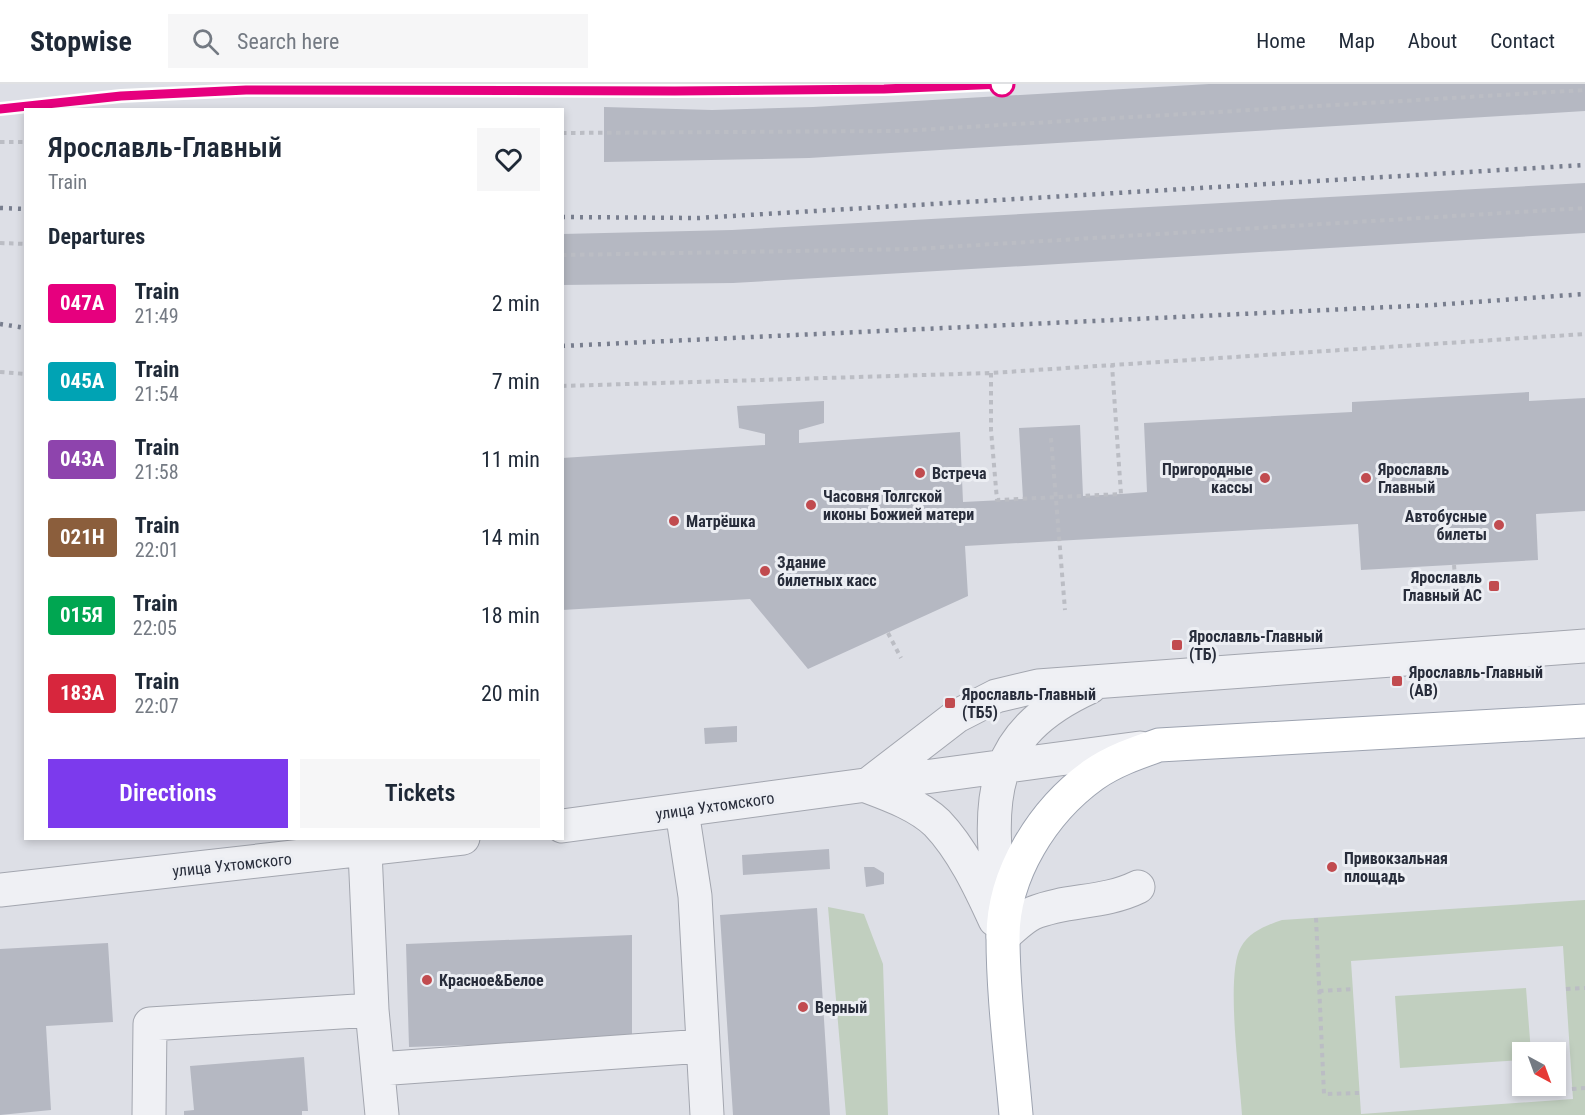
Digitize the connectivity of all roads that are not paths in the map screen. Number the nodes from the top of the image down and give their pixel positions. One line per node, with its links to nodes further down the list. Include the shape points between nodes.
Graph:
1 (1585, 646): 2 (street)
2 (1100, 682): 5 (street, via 1054,705 1035,720); 6 (street, via 1038,686 996,696 957,716)
3 (1585, 721): 4 (main road)
4 (1159, 746): 5 (street); 13 (main road, via 1094,775 1050,816 1023,856 1007,905)
5 (1003, 767): 6 (street); 13 (street, via 993,806)
6 (866, 786): 7 (street, улица Ухтомского); 13 (street, via 900,799 936,822 966,864)
7 (682, 811): 8 (street, улица Ухтомского); 15 (street, via 695,896)
8 (564, 826)
9 (449, 840): 10 (street, улица Ухтомского)
10 (364, 851): 12 (street, улица Ухтомского); 14 (street)
11 (1138, 887): 13 (street, via 1118,896 1031,914)
12 (0, 890)
13 (1003, 936): 20 (main road)
14 (372, 1011): 16 (street); 17 (street, via 150,1024)
15 (703, 1046): 16 (street); 19 (street)
16 (378, 1069): 18 (street)
17 (149, 1115)
18 (382, 1115)
19 (707, 1115)
20 (1016, 1115)

